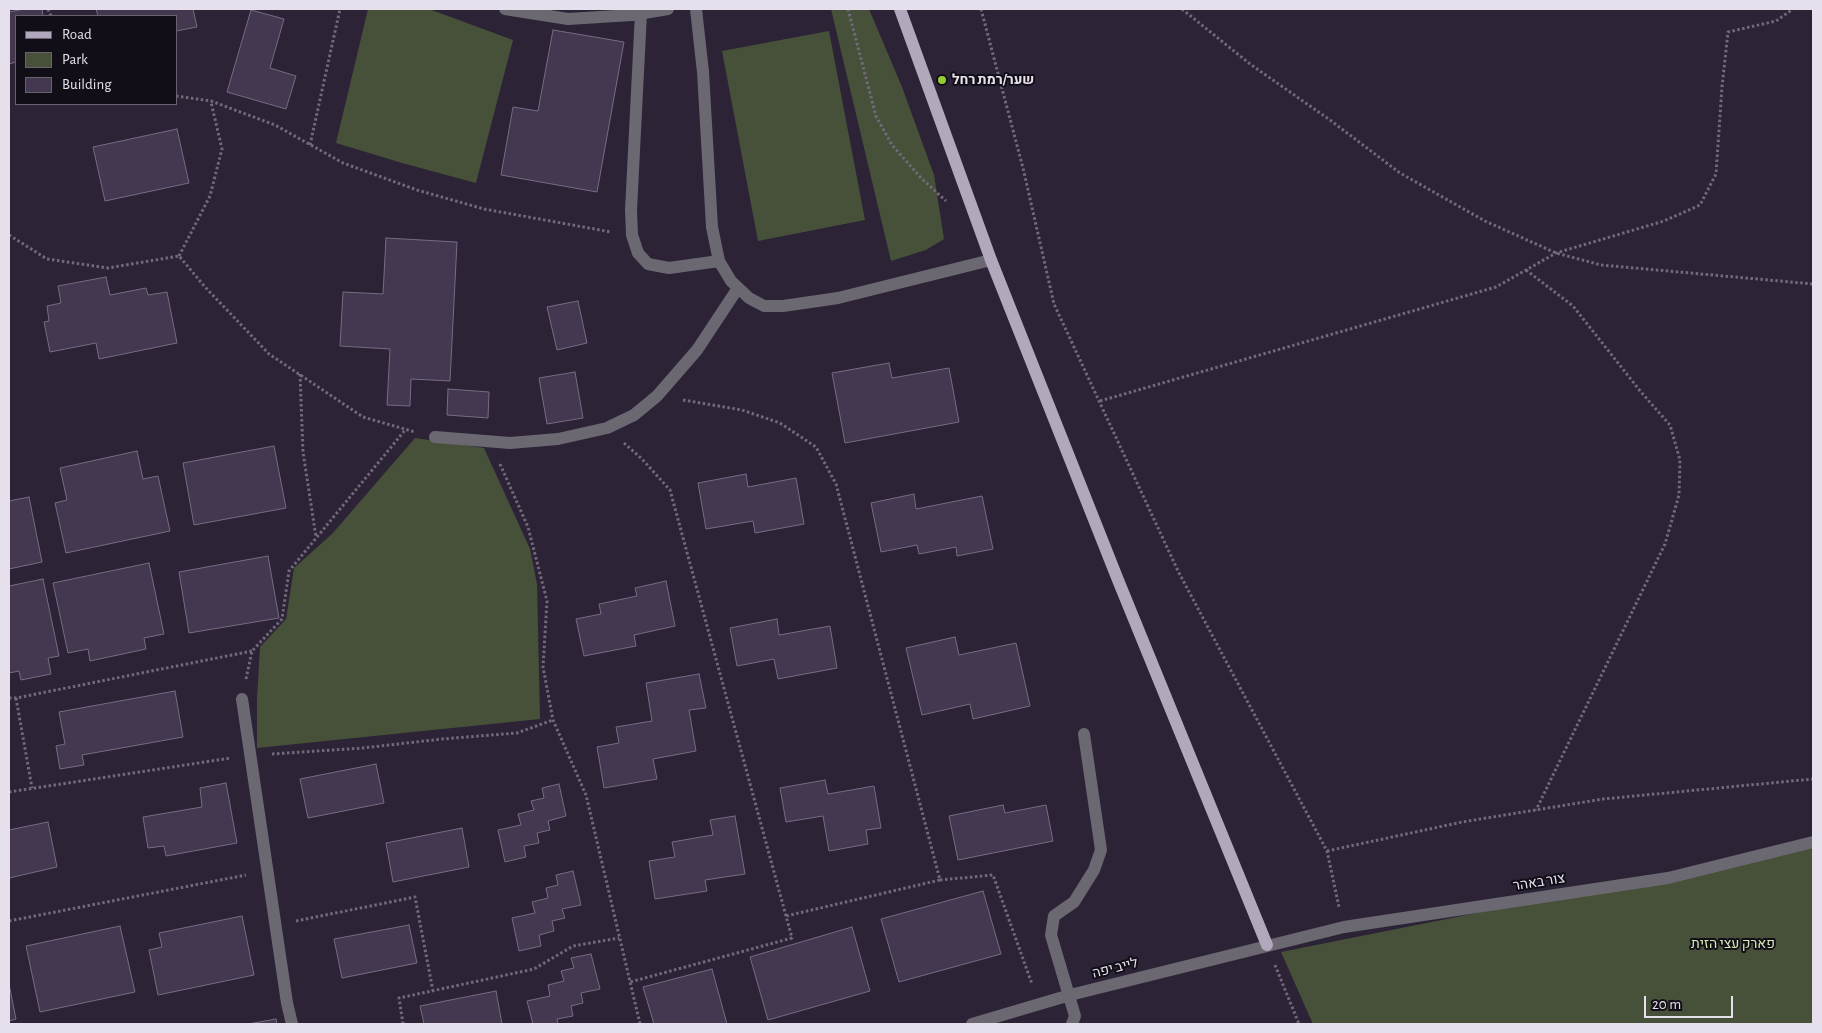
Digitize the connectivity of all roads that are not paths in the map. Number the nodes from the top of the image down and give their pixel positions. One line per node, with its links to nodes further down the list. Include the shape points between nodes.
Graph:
1 (504, 9): 5 (street, via 568,18)
2 (668, 9): 5 (street)
3 (696, 9): 7 (street, via 704,72 712,227)
4 (900, 9): 6 (main road)
5 (641, 13): 7 (street, via 630,210 632,235 638,253 648,264 669,268)
6 (991, 260): 8 (street, via 838,298 783,306 764,306); 13 (main road)
7 (719, 261): 8 (street)
8 (738, 288): 9 (street, via 696,350 657,396 634,415 607,428 558,439 510,443)
9 (435, 437)
10 (242, 699): 15 (street)
11 (1084, 734): 14 (street, via 1101,850 1094,870 1074,902 1054,916 1051,935)
12 (1813, 842): 13 (street, צור באהר, via 1668,878 1344,927)
13 (1267, 945): 14 (street, לייב יפה)
14 (1070, 995): 16 (street, לייב יפה); 17 (street, via 1074,1016)
15 (292, 1024)
16 (972, 1024)
17 (1072, 1024)

